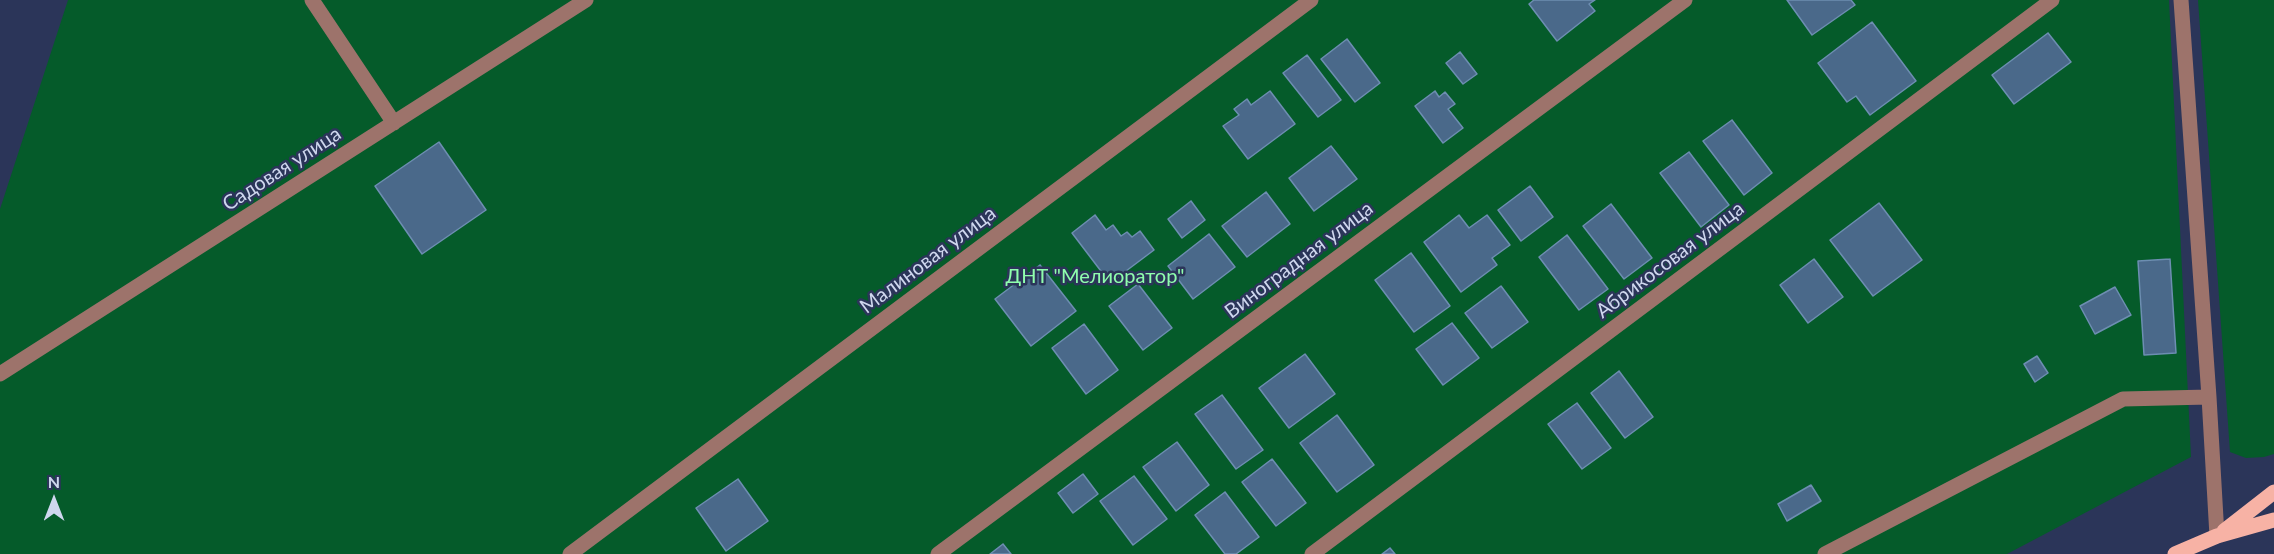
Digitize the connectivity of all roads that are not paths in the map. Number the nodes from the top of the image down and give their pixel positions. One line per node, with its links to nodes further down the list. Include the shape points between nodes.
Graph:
1 (312, 0): 7 (street)
2 (586, 0): 7 (street, Садовая улица)
3 (1311, 0): 13 (street, Малиновая улица)
4 (1685, 0): 14 (street, Виноградная улица)
5 (2052, 0): 15 (street, Абрикосовая улица)
6 (2181, 0): 9 (street)
7 (394, 123): 8 (street, Садовая улица)
8 (0, 374)
9 (2209, 397): 12 (street); 16 (street, via 2123,399)
10 (2274, 492): 12 (main road)
11 (2274, 520): 12 (main road)
12 (2217, 536): 17 (main road)
13 (570, 554)
14 (938, 554)
15 (1312, 554)
16 (1825, 554)
17 (2175, 554)

